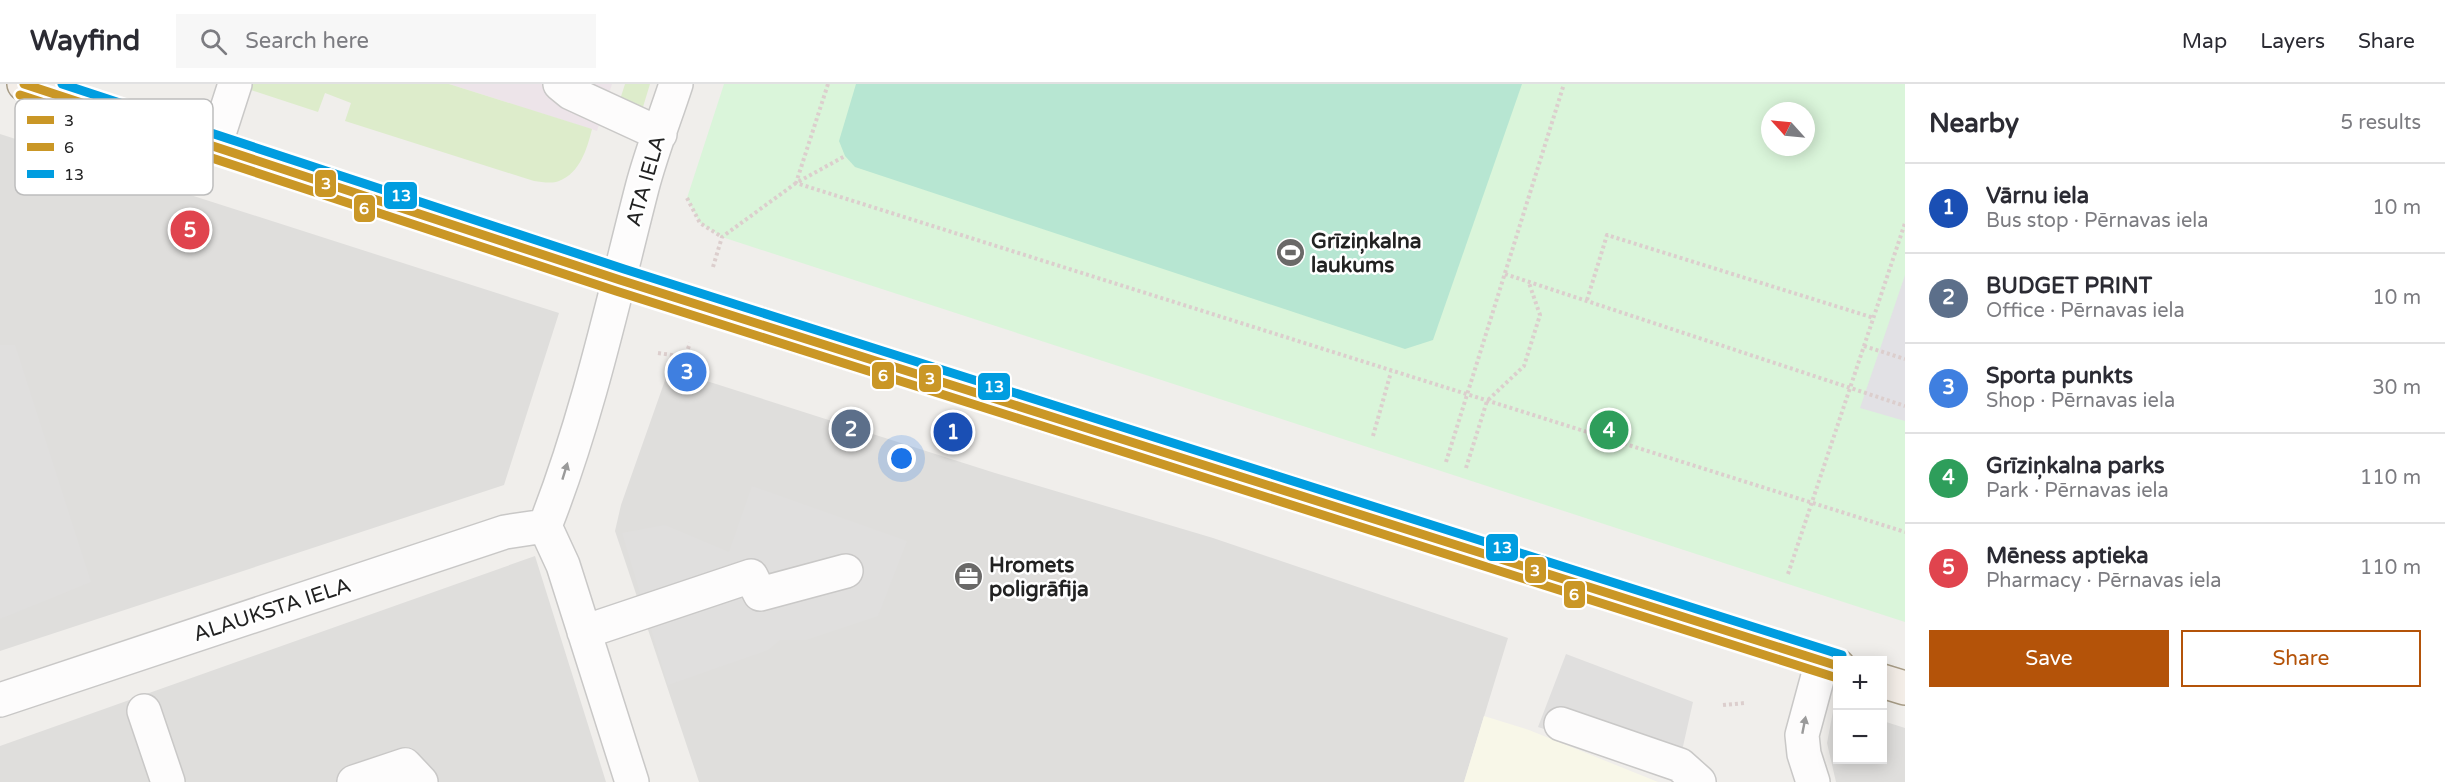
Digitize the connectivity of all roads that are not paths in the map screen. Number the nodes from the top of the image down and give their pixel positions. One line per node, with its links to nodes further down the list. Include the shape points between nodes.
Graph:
1 (24, 84): 5 (main road)
2 (235, 84): 7 (street)
3 (560, 84): 6 (street, via 571,93)
4 (676, 84): 6 (street, ATA IELA)
5 (70, 99)
6 (660, 134): 8 (street, ATA IELA, via 642,186)
7 (215, 146): 8 (main road)
8 (620, 280): 9 (street, ATA IELA, one-way to 8, via 563,478); 12 (main road)
9 (545, 526): 11 (street, via 563,565); 15 (street, ALAUKSTA IELA, via 505,532)
10 (846, 571): 11 (street, via 760,594 751,576)
11 (584, 632): 22 (street)
12 (1830, 664): 18 (street, one-way to 12, via 1802,735)
13 (1887, 683): 14 (main road)
14 (1905, 688)
15 (0, 700)
16 (144, 711): 19 (street)
17 (1562, 724): 23 (street, via 1680,765)
18 (1811, 781)
19 (168, 782)
20 (354, 782): 21 (street, via 405,765)
21 (421, 782)
22 (632, 782)
23 (1699, 782)

